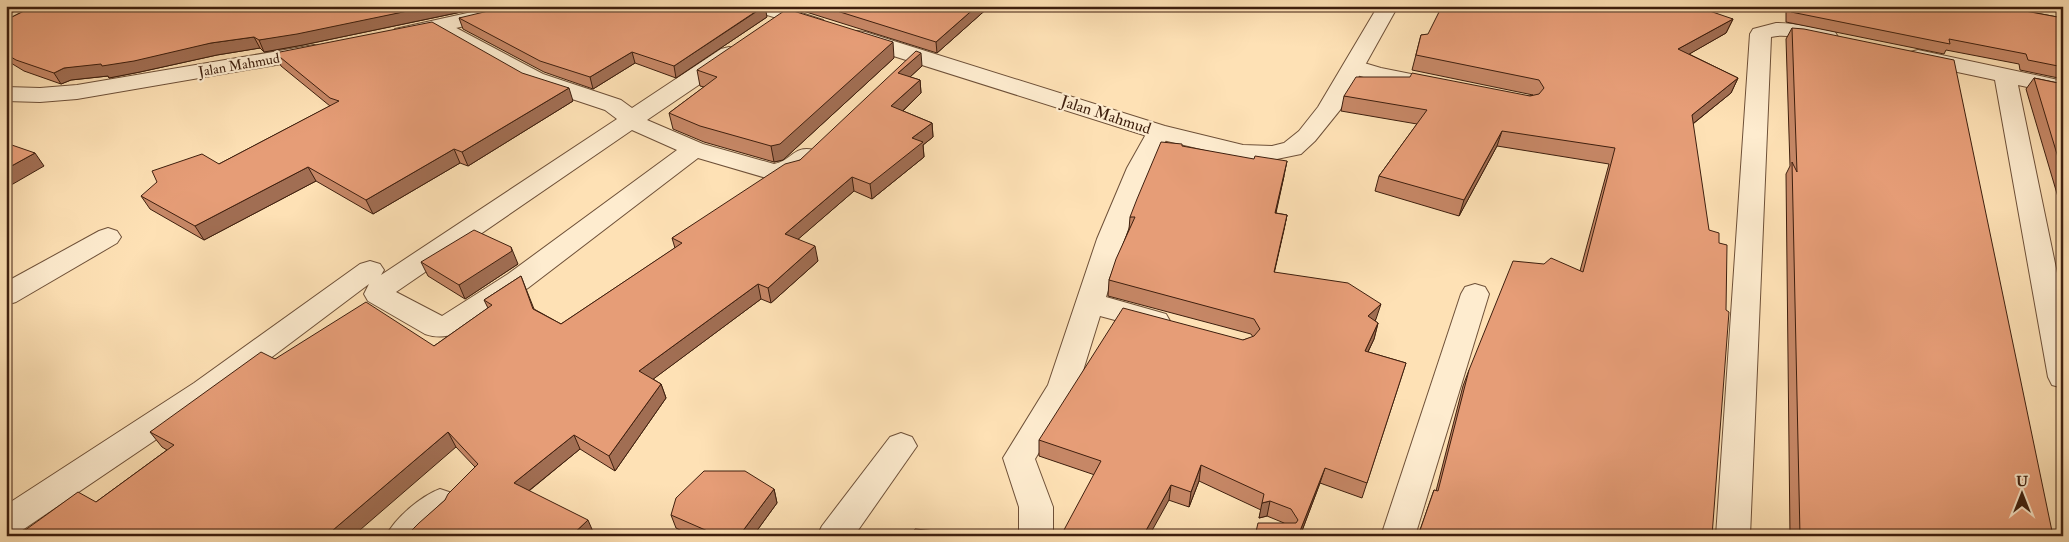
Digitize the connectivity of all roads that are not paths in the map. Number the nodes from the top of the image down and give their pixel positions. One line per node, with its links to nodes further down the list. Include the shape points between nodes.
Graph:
1 (528, 6): 5 (street)
2 (758, 6): 4 (street, Jalan Mahmud)
3 (1388, 6): 11 (street, Jalan Mahmud)
4 (786, 15): 10 (street, Jalan Mahmud); 17 (street)
5 (440, 27): 6 (street); 17 (street, via 535,79 614,105)
6 (384, 38)
7 (1850, 42): 35 (street, via 1778,29 1761,34)
8 (336, 48): 16 (street, Jalan Mahmud, via 77,92)
9 (1898, 52): 13 (street)
10 (914, 54): 12 (street); 18 (street, Jalan Mahmud)
11 (1354, 67): 15 (street); 18 (street, Jalan Mahmud, via 1328,110 1292,149 1272,153 1243,152)
12 (892, 74)
13 (2005, 75): 14 (street); 27 (street)
14 (2063, 88)
15 (1457, 89)
16 (6, 94)
17 (633, 120): 20 (street); 20 (street, via 381,288 378,294 435,327 448,326 518,281)
18 (1158, 132): 25 (street, via 1139,168 1114,230)
19 (821, 141): 20 (street, via 792,168 773,172)
20 (694, 149)
21 (108, 237): 24 (street)
22 (370, 270): 30 (street, via 205,391)
23 (1475, 294): 34 (street)
24 (6, 295)
25 (1090, 303): 26 (street); 33 (street, via 1063,387 1019,458 1036,507)
26 (1184, 328)
27 (2063, 377)
28 (901, 446): 32 (street)
29 (440, 502): 31 (street)
30 (6, 523)
31 (403, 536)
32 (834, 536)
33 (1036, 536)
34 (1398, 536)
35 (1733, 536)

